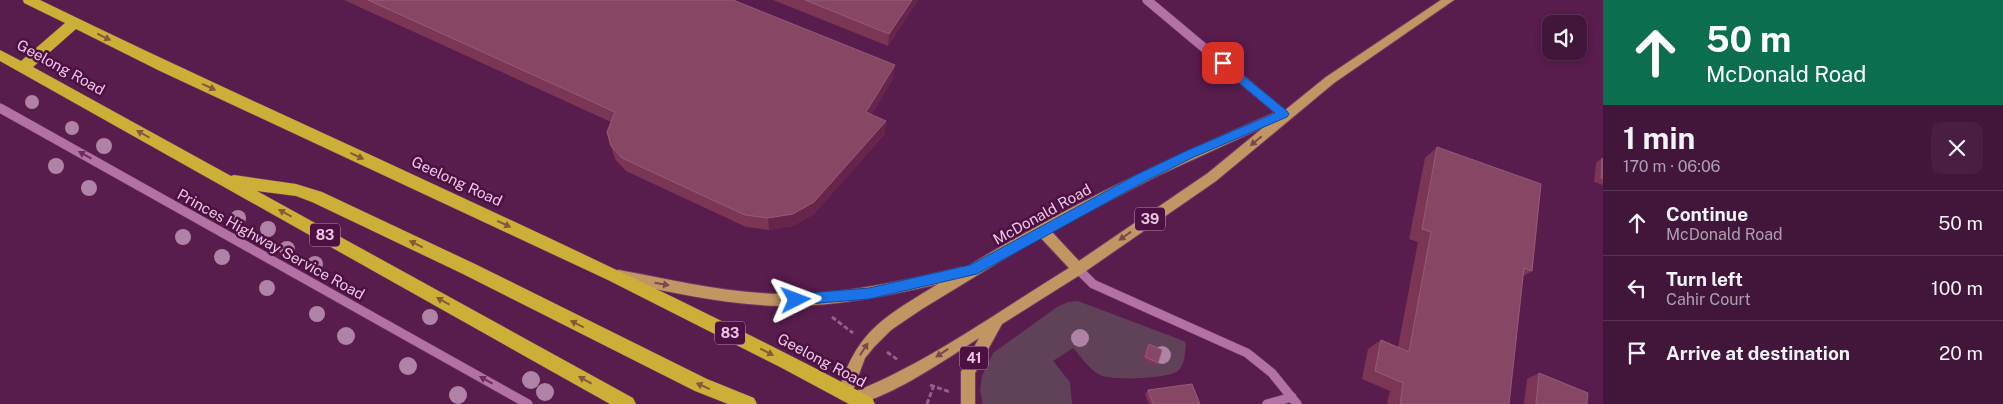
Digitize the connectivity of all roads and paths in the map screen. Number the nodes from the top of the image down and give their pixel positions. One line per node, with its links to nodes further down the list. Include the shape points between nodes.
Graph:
1 (29, 0): 4 (highway, Geelong Road / 83)
2 (1147, 0): 8 (street)
3 (1449, 0): 8 (main road, McDonald Road / 39)
4 (74, 22): 6 (highway); 13 (highway, Geelong Road / 83, one-way to 13)
5 (0, 55): 6 (highway, Geelong Road / 83)
6 (23, 67): 9 (highway, Geelong Road / 83, one-way to 6)
7 (1, 110): 18 (street, Princes Highway Service Road, one-way to 7)
8 (1288, 111): 10 (main road, McDonald Road / 39, via 1190,154); 12 (main road, McDonald Road / 39, one-way to 12, via 1212,177)
9 (224, 179): 19 (highway, Geelong Road / 83, one-way to 9); 20 (highway, one-way to 9, via 685,377 317,196)
10 (1043, 231): 11 (main road, McDonald Road / 39); 12 (main road)
11 (972, 270): 13 (main road, 39, one-way to 11, via 742,298 796,300 869,294); 17 (main road, McDonald Road / 39, one-way to 11, via 854,367 869,342)
12 (1078, 270): 14 (main road, McDonald Road / 39); 16 (street, via 1100,287 1247,353 1272,373)
13 (614, 275): 17 (highway, Geelong Road / 83, one-way to 17, via 786,361)
14 (998, 318): 17 (main road, McDonald Road / 39, one-way to 17, via 920,368); 22 (main road, 41, via 968,372)
15 (934, 385): 21 (path)
16 (1294, 400): 23 (street)
17 (849, 401)
18 (528, 404)
19 (627, 404)
20 (748, 404)
21 (927, 404)
22 (968, 404)
23 (1267, 404)

